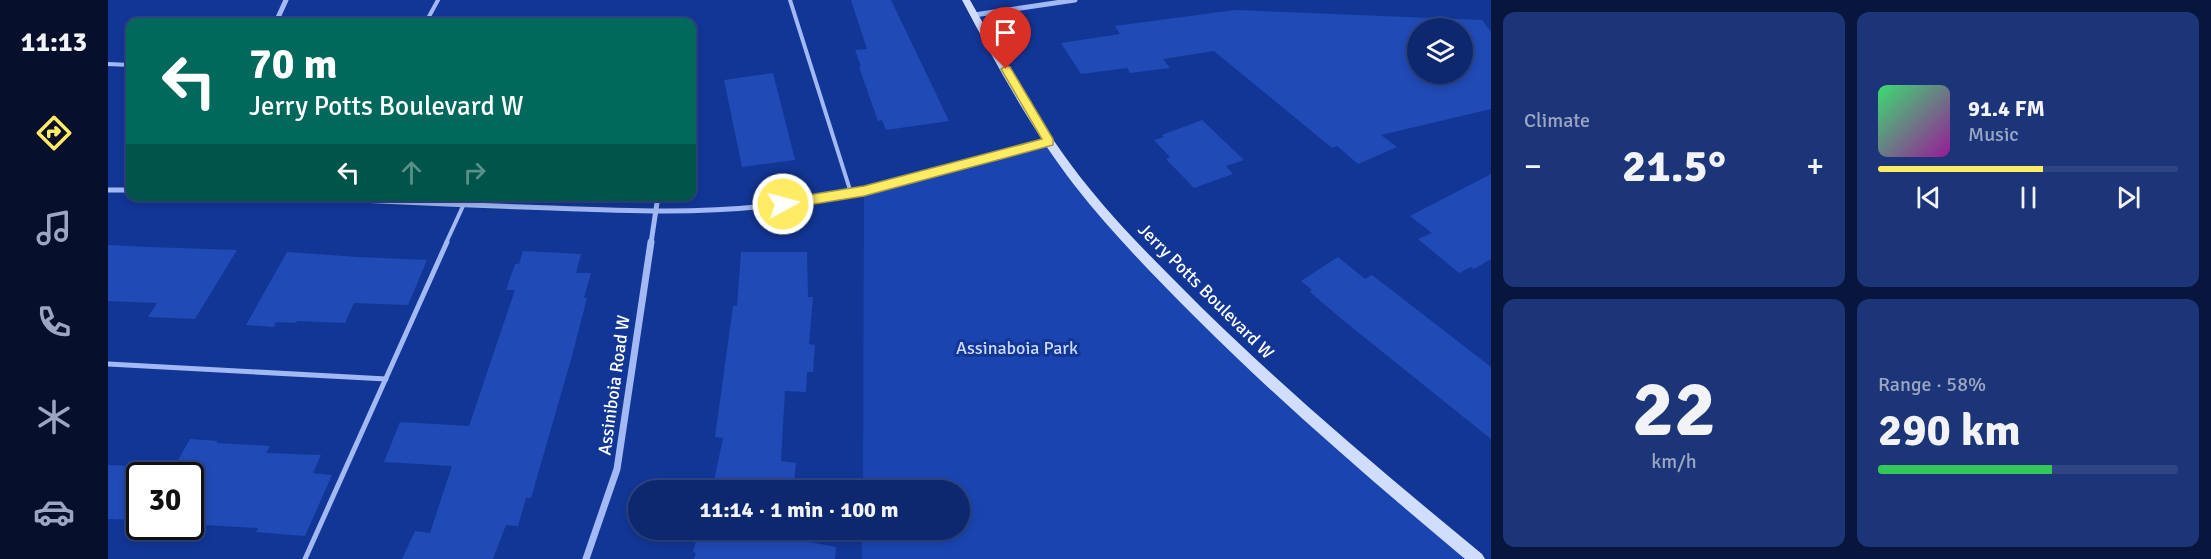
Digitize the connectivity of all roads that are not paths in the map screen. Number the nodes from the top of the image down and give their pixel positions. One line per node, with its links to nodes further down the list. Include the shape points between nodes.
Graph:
1 (286, 0): 7 (street)
2 (438, 0): 8 (lane)
3 (789, 0): 14 (lane)
4 (966, 0): 6 (street, Jerry Potts Boulevard W)
5 (1075, 0): 6 (street)
6 (974, 15): 11 (street, Jerry Potts Boulevard W)
7 (278, 18)
8 (428, 18)
9 (108, 64): 10 (lane)
10 (126, 64)
11 (1049, 142): 14 (street); 23 (street, Jerry Potts Boulevard W, via 1141,254 1230,345 1353,457)
12 (108, 190): 13 (street)
13 (126, 190)
14 (851, 193): 18 (street, via 745,208)
15 (374, 201): 17 (street)
16 (657, 201): 18 (street, Assiniboia Road W)
17 (463, 206): 18 (street); 20 (lane)
18 (655, 211): 22 (street, Assiniboia Road W, via 617,468)
19 (108, 364): 20 (lane)
20 (386, 379): 21 (lane)
21 (305, 559)
22 (586, 559)
23 (1477, 559)

